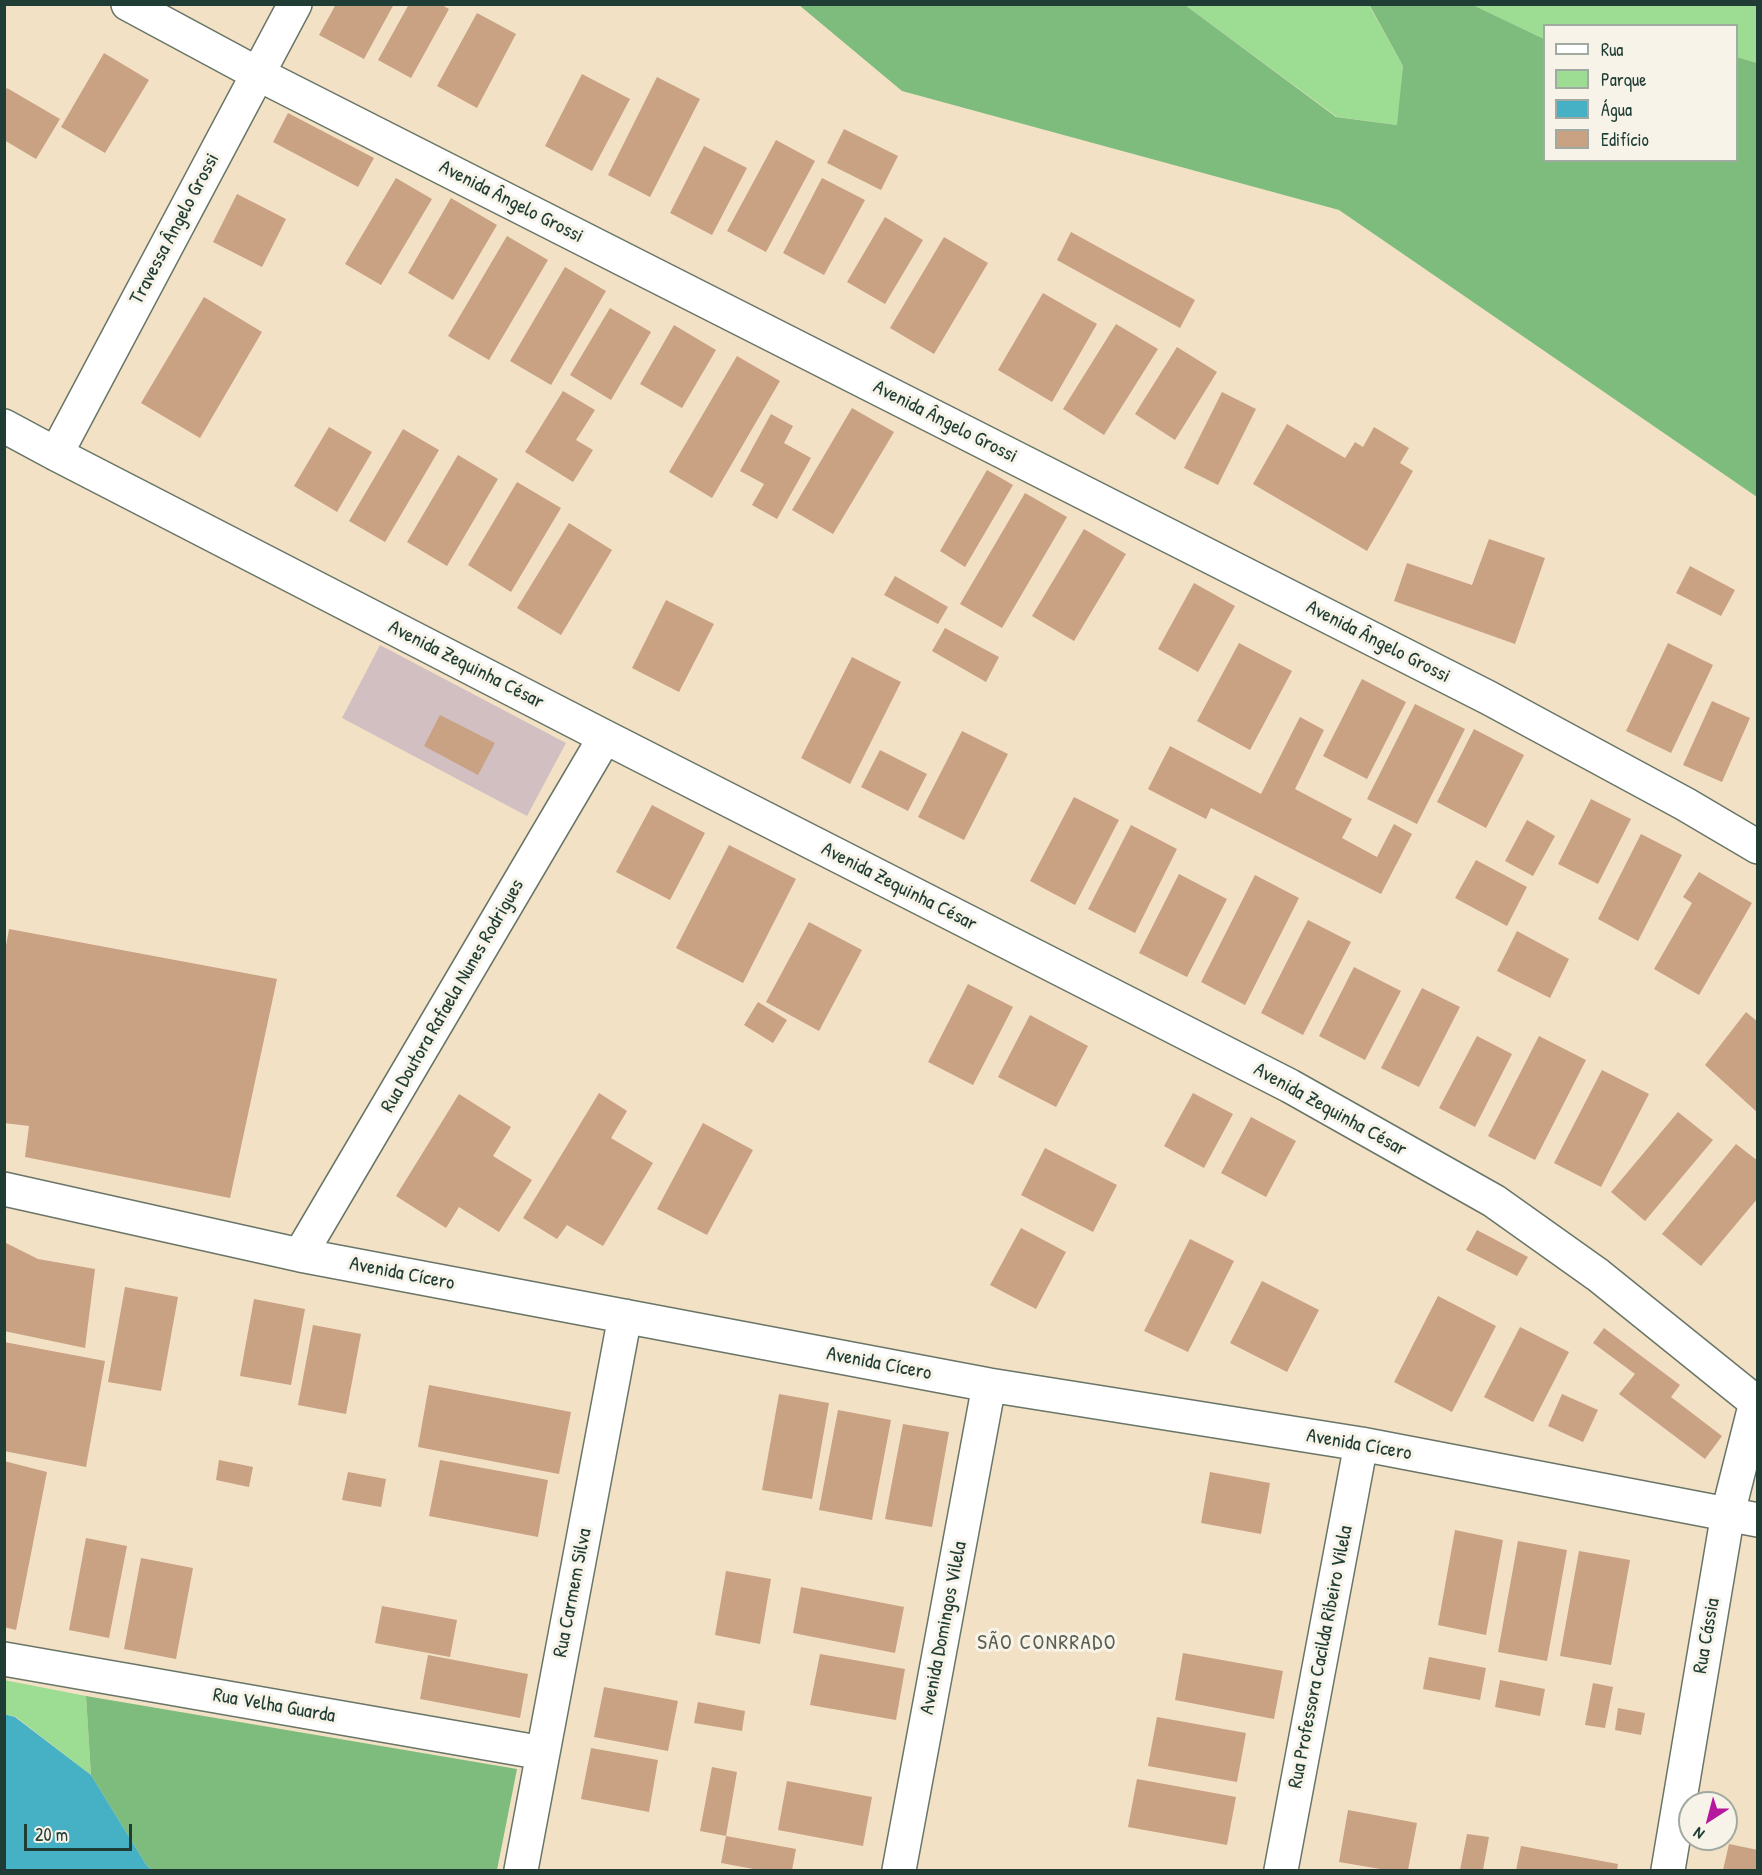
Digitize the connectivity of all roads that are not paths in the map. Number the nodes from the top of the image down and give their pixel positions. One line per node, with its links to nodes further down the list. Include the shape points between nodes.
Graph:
1 (128, 4): 3 (street, Avenida Ângelo Grossi)
2 (295, 4): 3 (street, Travessa Ângelo Grossi)
3 (258, 74): 5 (street, Travessa Ângelo Grossi); 7 (street, Avenida Ângelo Grossi, via 1489,698)
4 (4, 426): 5 (street, Avenida Zequinha César)
5 (56, 454): 6 (street, Avenida Zequinha César)
6 (605, 737): 9 (street, Rua Doutora Rafaela Nunes Rodrigues); 12 (street, Avenida Zequinha César, via 1290,1086 1494,1201 1598,1275)
7 (1758, 847)
8 (4, 1190): 9 (street, Avenida Cícero)
9 (300, 1255): 10 (street, Avenida Cícero)
10 (625, 1316): 11 (street, Avenida Cícero); 16 (street, Rua Carmem Silva)
11 (989, 1384): 13 (street, Avenida Cícero); 18 (street, Avenida Domingos Vilela)
12 (1757, 1403): 14 (street, Rua Cássia)
13 (1360, 1444): 14 (street, Avenida Cícero); 19 (street, Rua Professora Cacilda Ribeiro Vilela)
14 (1743, 1517): 20 (street, Rua Cássia)
15 (4, 1659): 16 (street, Rua Velha Guarda)
16 (543, 1753): 17 (street, Rua Carmem Silva)
17 (521, 1870)
18 (899, 1870)
19 (1281, 1870)
20 (1668, 1870)

